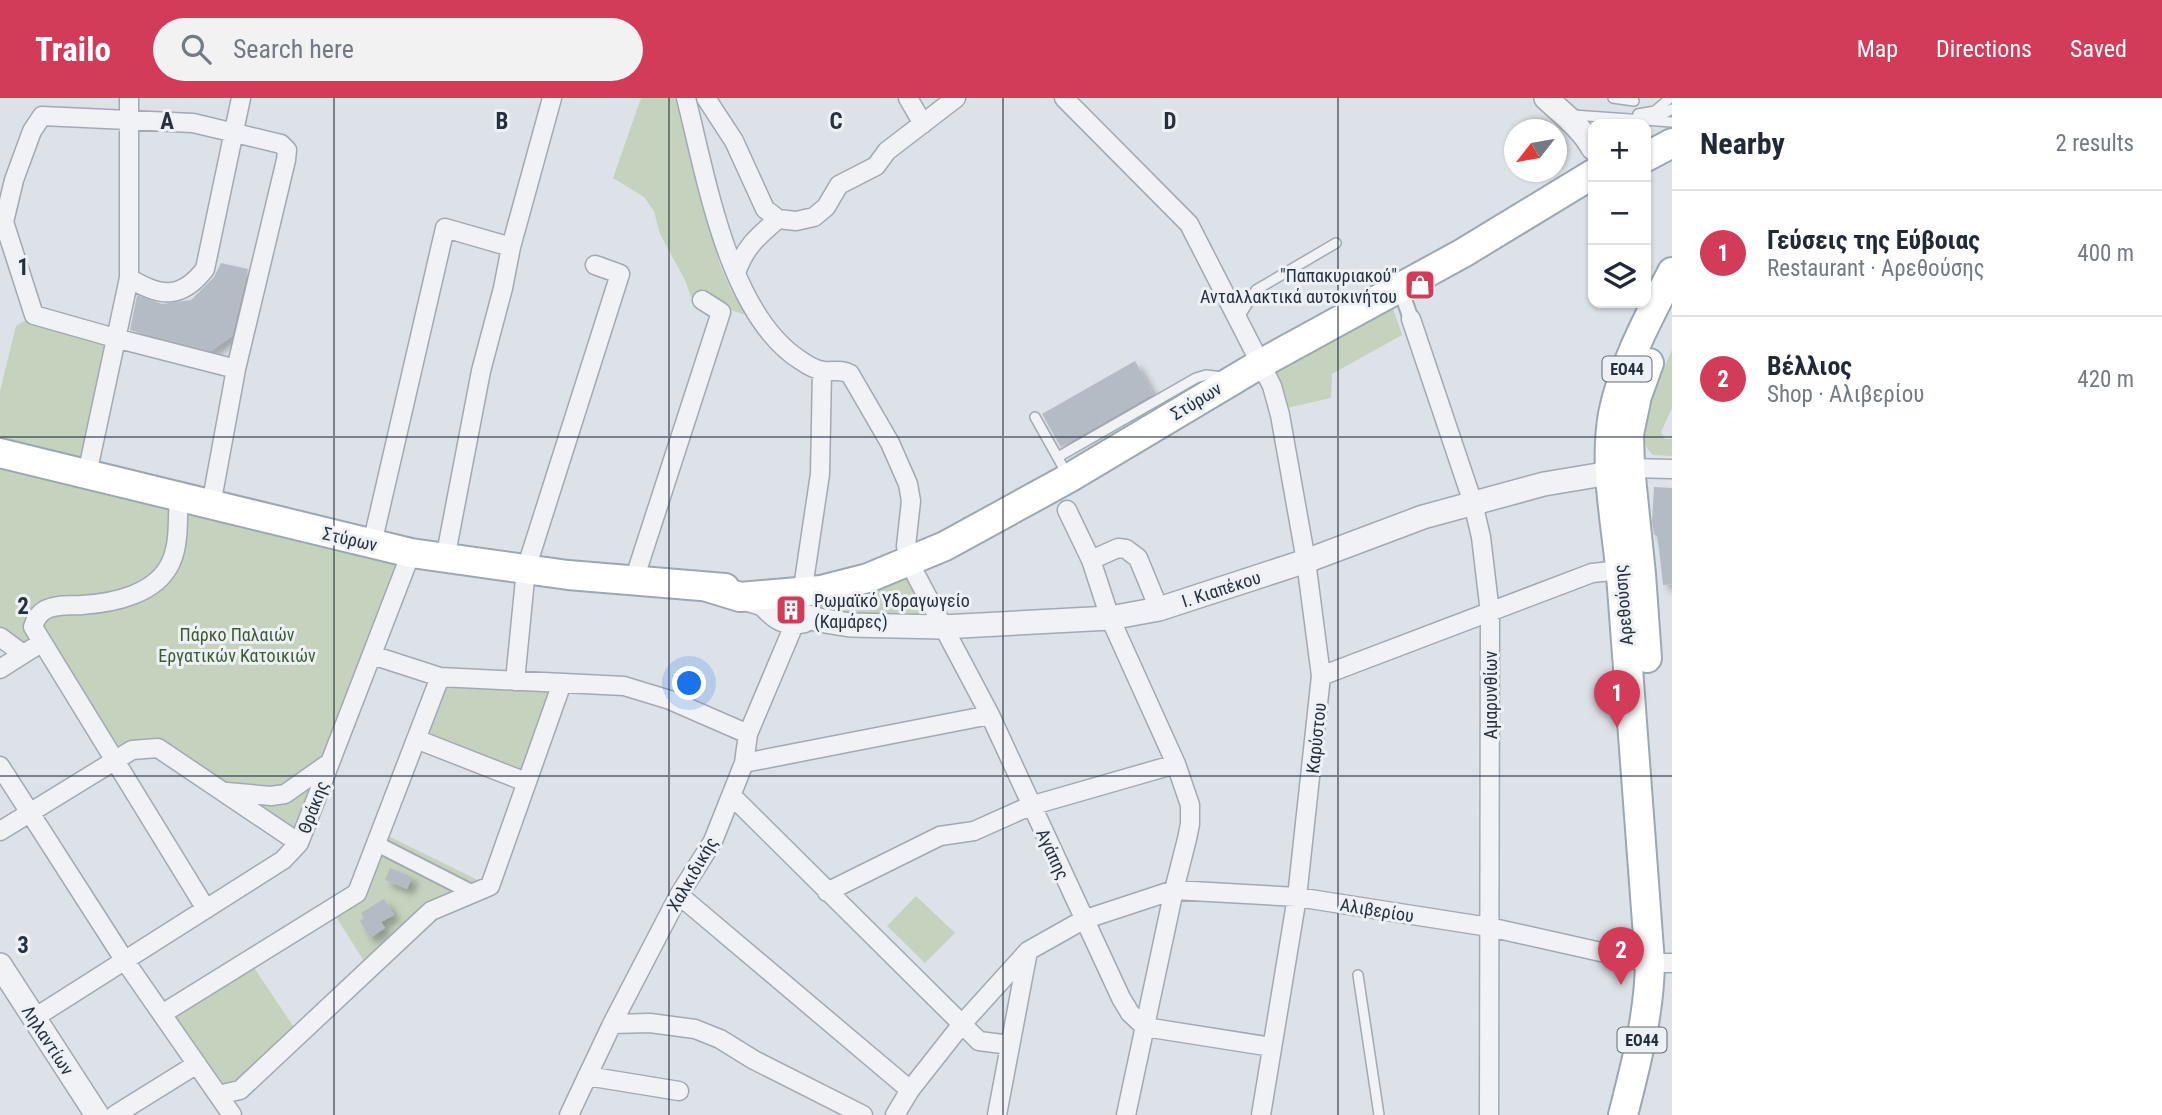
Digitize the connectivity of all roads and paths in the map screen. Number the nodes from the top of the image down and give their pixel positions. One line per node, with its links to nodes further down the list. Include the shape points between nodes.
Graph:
1 (129, 98): 16 (street)
2 (241, 98): 19 (street)
3 (552, 98): 31 (street)
4 (686, 98): 34 (street)
5 (706, 98): 28 (street, via 739,150 765,209)
6 (908, 98): 18 (street)
7 (956, 98): 18 (street)
8 (1064, 98): 40 (street, Καρύστου, via 1189,224)
9 (1546, 98): 15 (street)
10 (1614, 98): 12 (lane)
11 (1670, 98): 14 (lane, via 1655,111)
12 (1634, 99): 14 (lane)
13 (1672, 109): 20 (lane)
14 (1633, 116): 15 (lane); 20 (lane)
15 (1568, 120): 21 (street); 24 (street)
16 (130, 121): 19 (street, via 192,123); 29 (street, via 42,116 32,131); 35 (street)
17 (1672, 122): 20 (lane)
18 (923, 124): 28 (street, via 887,151 876,166 839,185 814,217)
19 (232, 132): 35 (street, via 205,269 177,292 154,292); 43 (street, via 281,144 287,150)
20 (1657, 132)
21 (1588, 140)
22 (1672, 142): 23 (main road)
23 (1651, 154)
24 (1588, 163)
25 (1588, 176): 27 (main road, Στύρων)
26 (1588, 188): 27 (main road, Στύρων)
27 (1534, 212): 36 (main road, Στύρων)
28 (778, 219): 34 (street, via 743,254)
29 (2, 222): 41 (street, via 34,315)
30 (1336, 243): 40 (lane, via 1256,290)
31 (511, 247): 56 (street, via 446,228); 58 (street, via 481,371)
32 (595, 265): 62 (street, via 620,274)
33 (1672, 272): 50 (main road, Αρεθούσης / ΕΟ44, via 1618,394 1610,435)
34 (736, 274): 44 (street, via 762,324 792,354)
35 (129, 278): 41 (street)
36 (1400, 288): 39 (street, Αμαρυνθίων); 42 (main road, Στύρων)
37 (702, 300): 64 (street, via 721,312)
38 (1672, 309): 50 (main road, Αρεθούσης / ΕΟ44, via 1637,396)
39 (1411, 319): 53 (street, Αμαρυνθίων)
40 (1237, 321): 42 (street, Καρύστου)
41 (115, 338): 43 (street); 51 (street)
42 (1260, 363): 45 (main road, Στύρων); 60 (street, Καρύστου, via 1280,415)
43 (236, 369): 54 (street)
44 (822, 371): 61 (street, via 850,374 900,462 911,501 906,546); 65 (street, via 820,474)
45 (1235, 378): 48 (main road, Στύρων); 48 (lane, via 1196,377)
46 (1035, 417): 48 (lane)
47 (0, 453): 51 (main road, Στύρων)
48 (1064, 468): 61 (main road, Στύρων, via 945,546)
49 (1672, 470): 50 (street)
50 (1620, 471): 53 (street, Ι. Κιαπέκου, via 1544,484); 63 (main road, Αρεθούσης / ΕΟ44); 110 (main road, Αρεθούσης / ΕΟ44, via 1641,575)
51 (87, 474): 52 (main road, Στύρων)
52 (178, 497): 54 (main road, Στύρων); 76 (street, via 177,543 161,576 110,602 43,611 33,627)
53 (1474, 503): 60 (street, Ι. Κιαπέκου); 70 (street, Αμαρυνθίων)
54 (211, 505): 56 (main road, Στύρων)
55 (1067, 510): 59 (street)
56 (372, 544): 57 (main road, Στύρων)
57 (411, 553): 58 (main road, Στύρων); 78 (street, Θράκης)
58 (445, 559): 62 (main road, Στύρων)
59 (1091, 560): 69 (street, via 1118,548 1133,553); 71 (street)
60 (1306, 561): 69 (street, Ι. Κιαπέκου); 80 (street, Καρύστου)
61 (909, 562): 66 (main road, Στύρων); 74 (street, Αγάπης)
62 (526, 569): 64 (main road, Στύρων); 82 (street)
63 (1621, 570): 70 (street, via 1591,573); 110 (main road, Αρεθούσης / ΕΟ44)
64 (635, 580): 67 (main road, Στύρων)
65 (804, 582): 66 (main road, Στύρων); 67 (main road, Στύρων)
66 (854, 582): 68 (main road, Στύρων)
67 (707, 587): 68 (main road, Στύρων)
68 (750, 601): 72 (street, Ι. Κιαπέκου); 73 (street, via 774,620)
69 (1159, 609): 71 (street, Ι. Κιαπέκου)
70 (1490, 613): 80 (street); 107 (street, Αμαρυνθίων)
71 (1110, 618): 74 (street, Ι. Κιαπέκου); 90 (street)
72 (819, 620): 73 (street, Ι. Κιαπέκου); 74 (street, Ι. Κιαπέκου)
73 (794, 625): 85 (street, Χαλκιδικής)
74 (942, 627): 84 (street, Αγάπης)
75 (0, 637): 77 (street)
76 (41, 643): 77 (street); 87 (street)
77 (23, 654): 79 (street)
78 (372, 655): 81 (street); 88 (street, Θράκης)
79 (0, 669)
80 (1321, 676): 104 (street, Καρύστου)
81 (440, 677): 82 (street); 86 (street)
82 (515, 681): 83 (street)
83 (562, 683): 85 (street, via 624,686 670,700); 92 (street)
84 (990, 715): 89 (street); 95 (street, Αγάπης)
85 (748, 734): 89 (street, Χαλκιδικής)
86 (416, 739): 92 (street); 99 (street)
87 (115, 759): 93 (street, via 132,750 158,748); 96 (street); 105 (street)
88 (330, 762): 93 (street, via 285,794); 98 (street, Θράκης)
89 (744, 763): 94 (street, Χαλκιδικής)
90 (1176, 764): 95 (street); 100 (street, via 1190,805 1190,824)
91 (0, 766): 96 (street)
92 (526, 782): 102 (street, via 490,886)
93 (224, 792): 98 (street)
94 (732, 796): 101 (street); 103 (street, Χαλκιδικής, via 713,841)
95 (1030, 806): 101 (street, via 974,831 940,836); 106 (street, Αγάπης)
96 (29, 813): 97 (street); 109 (street)
97 (0, 831)
98 (299, 843): 105 (street, Θράκης, via 283,860)
99 (377, 844): 102 (street); 113 (street, via 357,893)
100 (1174, 890): 104 (street, Αλιβερίου); 106 (street, Αλιβερίου); 117 (street)
101 (827, 892): 116 (street)
102 (473, 893): 124 (street, via 431,911 240,1090)
103 (678, 895): 115 (street, Χαλκιδικής); 122 (street)
104 (1297, 897): 107 (street, Αλιβερίου); 119 (street, Καρύστου)
105 (206, 909): 109 (street, Θράκης)
106 (1083, 920): 108 (street, Αλιβερίου); 117 (street, Αγάπης, via 1121,998)
107 (1489, 927): 110 (street, Αλιβερίου); 135 (street, Αμαρυνθίων)
108 (1028, 951): 116 (street, Αλιβερίου); 118 (street)
109 (125, 961): 113 (street); 114 (street, Θράκης)
110 (1663, 963): 136 (main road, Αρεθούσης / ΕΟ44, via 1650,995); 137 (main road, Αρεθούσης / ΕΟ44, via 1667,998)
111 (0, 965): 114 (street, Ληλαντίων)
112 (1358, 975): 134 (lane)
113 (162, 1014): 120 (street)
114 (34, 1018): 125 (street, Ληλαντίων)
115 (612, 1024): 121 (street, Χαλκιδικής); 129 (street, via 695,1029)
116 (962, 1024): 118 (street, via 979,1041); 122 (street, Αλιβερίου)
117 (1145, 1027): 119 (street); 132 (street)
118 (1010, 1045): 131 (street)
119 (1272, 1047): 133 (street, Καρύστου)
120 (197, 1064): 124 (street); 126 (street)
121 (587, 1076): 123 (street); 128 (street, Χαλκιδικής)
122 (911, 1090): 130 (street, Αλιβερίου)
123 (680, 1091)
124 (219, 1096): 127 (street)
125 (97, 1115)
126 (115, 1115)
127 (232, 1115)
128 (569, 1115)
129 (863, 1115)
130 (895, 1115)
131 (997, 1115)
132 (1126, 1115)
133 (1261, 1115)
134 (1380, 1115)
135 (1489, 1115)
136 (1623, 1115)
137 (1642, 1115)

